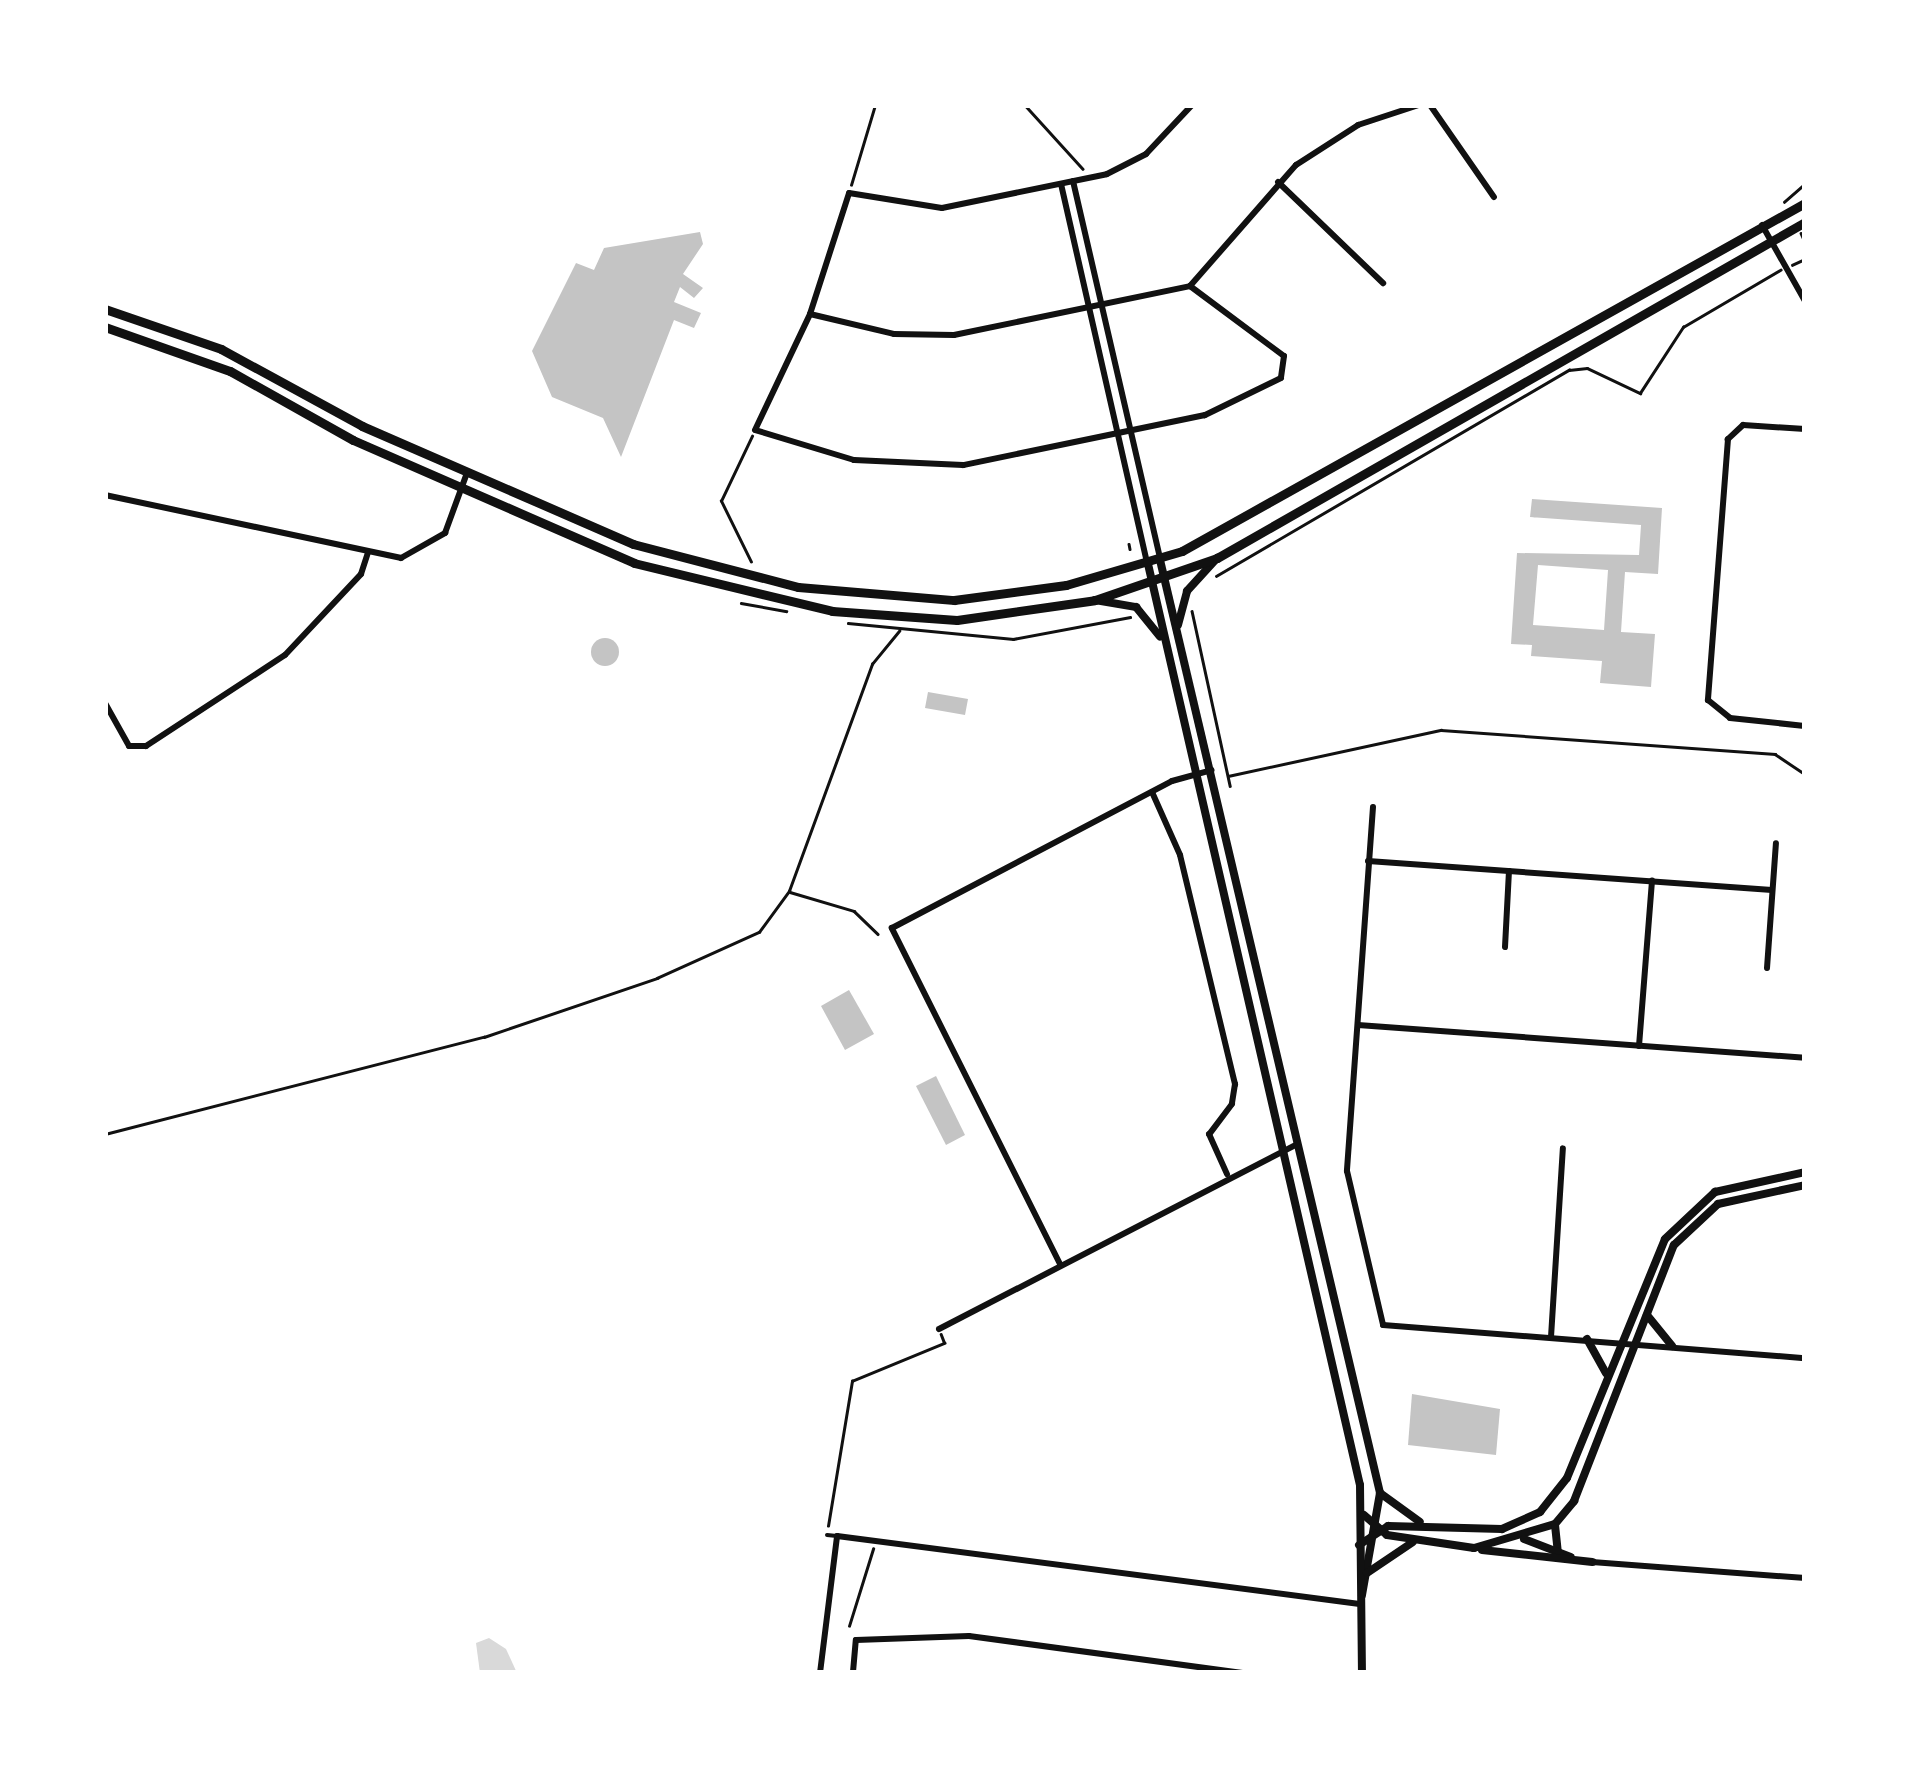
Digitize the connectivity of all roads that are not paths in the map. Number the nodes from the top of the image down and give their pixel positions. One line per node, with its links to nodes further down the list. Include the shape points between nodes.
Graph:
1 (1192, 105): 4 (street, via 1146,154)
2 (1419, 105): 5 (street, via 1331,139)
3 (1430, 105): 7 (street)
4 (1073, 182): 6 (street); 15 (street)
5 (1278, 182): 12 (street); 13 (street)
6 (1061, 184): 17 (street); 18 (street, via 942,208 849,192)
7 (1494, 197)
8 (1805, 203): 9 (main road)
9 (1762, 224): 11 (street); 28 (main road, via 1294,495)
10 (1802, 227): 11 (main road)
11 (1770, 240): 14 (street); 27 (main road)
12 (1383, 283)
13 (1190, 286): 15 (street); 21 (street, via 1284,356 1287,368 1228,408)
14 (1805, 301)
15 (1102, 307): 17 (street); 21 (street)
16 (105, 309): 23 (main road, via 221,348)
17 (1090, 310): 18 (street, via 944,336); 22 (street)
18 (810, 314): 22 (street, via 755,430 900,465 963,465)
19 (105, 327): 24 (main road, via 230,371)
20 (1805, 429): 36 (street, via 1732,427 1708,700 1730,718)
21 (1131, 432): 22 (street); 28 (street)
22 (1118, 435): 29 (street)
23 (467, 473): 24 (street); 29 (main road, via 633,544 844,595 980,598)
24 (461, 490): 26 (street, via 433,546 402,558); 32 (main road, via 634,563 817,608 958,620)
25 (105, 496): 26 (street)
26 (368, 552): 35 (street, via 360,574 285,655 146,746 129,746)
27 (1217, 558): 30 (main road); 33 (street, via 1187,590)
28 (1160, 560): 29 (main road); 30 (street)
29 (1148, 564): 31 (street)
30 (1165, 580): 31 (main road); 33 (street)
31 (1152, 584): 32 (main road); 34 (street)
32 (1095, 600): 34 (street, via 1136,608)
33 (1178, 626): 37 (street)
34 (1167, 655): 38 (street)
35 (105, 703)
36 (1805, 726)
37 (1212, 770): 38 (street); 51 (street)
38 (1194, 773): 39 (street); 53 (street)
39 (1152, 792): 55 (street, via 1180,855 1234,1084 1232,1104 1209,1134); 57 (street, via 892,928)
40 (1373, 807): 42 (street)
41 (1776, 843): 45 (street)
42 (1368, 861): 43 (street); 48 (street)
43 (1510, 871): 44 (street); 46 (street)
44 (1652, 881): 45 (street); 49 (street)
45 (1772, 890): 47 (street)
46 (1505, 947)
47 (1768, 968)
48 (1358, 1025): 49 (street); 60 (street, via 1346,1171 1383,1326)
49 (1638, 1046): 50 (street)
50 (1805, 1058)
51 (1296, 1145): 53 (street); 67 (street)
52 (1563, 1148): 60 (street)
53 (1280, 1151): 55 (street); 68 (street)
54 (1805, 1172): 62 (street, via 1743,1181 1687,1213 1664,1239)
55 (1226, 1174): 57 (street)
56 (1805, 1185): 58 (street, via 1743,1193 1693,1223)
57 (1060, 1264): 59 (street)
58 (1646, 1312): 63 (street); 64 (street)
59 (939, 1329)
60 (1550, 1336): 61 (street)
61 (1587, 1339): 62 (street); 66 (street)
62 (1620, 1341): 63 (street); 66 (street)
63 (1636, 1342): 64 (street); 71 (street, via 1574,1501)
64 (1672, 1346): 65 (street)
65 (1805, 1358)
66 (1606, 1375): 70 (street, via 1566,1478)
67 (1380, 1493): 69 (street, via 1402,1517); 72 (street)
68 (1362, 1511): 72 (street); 77 (street)
69 (1429, 1524): 70 (street); 72 (street)
70 (1520, 1524): 75 (street)
71 (1555, 1524): 75 (street); 79 (street)
72 (1377, 1531): 76 (street); 77 (street); 82 (street)
73 (827, 1532): 74 (lane)
74 (837, 1536): 84 (street); 87 (street)
75 (1524, 1539): 78 (street); 79 (street); 80 (street)
76 (1413, 1542): 78 (street); 82 (street)
77 (1359, 1545): 84 (street)
78 (1474, 1548): 80 (street)
79 (1558, 1554): 81 (street)
80 (1533, 1557): 81 (street)
81 (1592, 1562): 83 (street)
82 (1367, 1573): 84 (street)
83 (1805, 1578)
84 (1360, 1604): 89 (street)
85 (1218, 1671): 86 (street, via 969,1636 856,1640); 88 (street)
86 (852, 1672)
87 (820, 1673)
88 (1243, 1673)
89 (1362, 1673)

